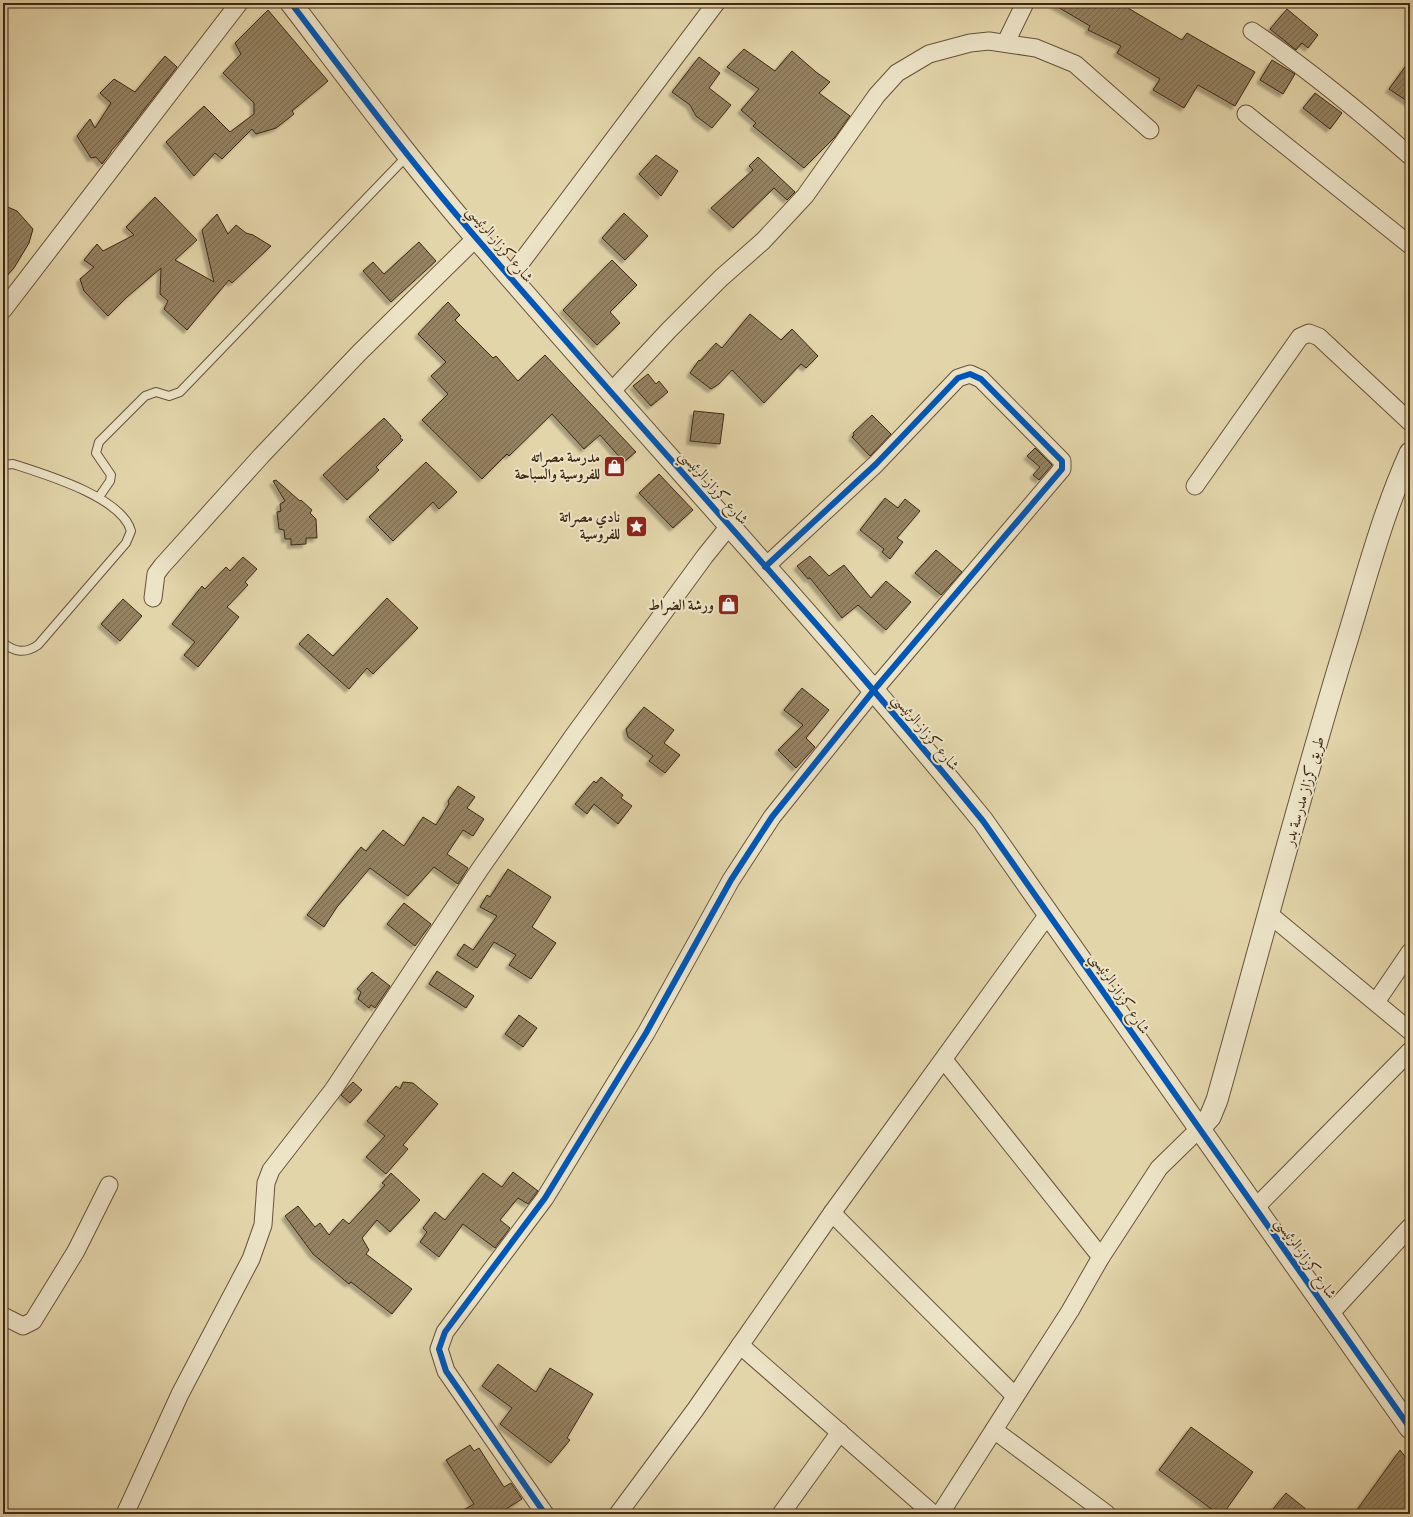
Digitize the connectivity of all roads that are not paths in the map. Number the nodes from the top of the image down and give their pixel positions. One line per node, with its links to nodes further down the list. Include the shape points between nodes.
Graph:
1 (239, 3): 14 (street)
2 (291, 3): 9 (street, شارع كرزاز الرئيسي)
3 (716, 3): 13 (street)
4 (1025, 3): 6 (street)
5 (1252, 30): 10 (street, via 1342,97)
6 (1006, 42): 8 (street, via 1036,48 1075,64); 15 (street, via 970,43 929,54 897,73 877,96 805,196 763,241 721,278 669,330)
7 (1246, 114): 12 (street)
8 (1150, 130)
9 (408, 154): 11 (street, شارع كرزاز الرئيسي); 21 (lane, via 180,392 169,396 156,392 145,396 99,442 96,453 111,475)
10 (1410, 156)
11 (476, 238): 13 (street, شارع كرزاز الرئيسي); 24 (street, via 262,455 162,566 156,574)
12 (1410, 245)
13 (510, 277): 15 (street, شارع كرزاز الرئيسي)
14 (3, 310)
15 (611, 392): 22 (street, شارع كرزاز الرئيسي)
16 (1410, 422): 20 (street, via 1319,337 1309,333 1300,337)
17 (1410, 454): 19 (street, طريق كرزاز مدرسة بدر)
18 (3, 465): 21 (lane, via 13,464)
19 (1405, 478): 28 (street, طريق كرزاز مدرسة بدر, via 1379,535 1328,703)
20 (1195, 486)
21 (99, 497): 25 (lane, via 129,525 131,531 126,543 38,644 25,651 18,651)
22 (730, 525): 23 (street, شارع كرزاز الرئيسي); 47 (street, via 574,736 480,869 333,1090 271,1170 266,1183 263,1225 250,1259 180,1394)
23 (765, 567): 26 (street, شارع كرزاز الرئيسي); 26 (street, via 876,464 958,378 970,374 981,379 1062,461 1062,469)
24 (153, 598)
25 (3, 643)
26 (874, 690): 27 (street, شارع كرزاز الرئيسي, via 983,821); 48 (street, via 772,817 731,880 646,1033 545,1198 446,1332 439,1349 446,1371)
27 (1049, 913): 33 (street); 34 (street, شارع كرزاز الرئيسي, via 1168,1087)
28 (1270, 914): 30 (street); 34 (street, طريق كرزاز مدرسة بدر, via 1217,1100 1210,1118)
29 (1410, 952): 30 (street)
30 (1376, 1002): 31 (street)
31 (1410, 1031)
32 (1410, 1051): 36 (street)
33 (944, 1060): 37 (street); 39 (street)
34 (1200, 1128): 36 (street, شارع كرزاز الرئيسي); 39 (street, via 1159,1168)
35 (109, 1185): 41 (street, via 76,1251 33,1321 23,1326)
36 (1255, 1208): 40 (street, شارع كرزاز الرئيسي)
37 (832, 1213): 42 (street); 43 (street)
38 (1410, 1227): 40 (street)
39 (1101, 1257): 43 (street, via 1070,1311)
40 (1330, 1314): 44 (street, شارع كرزاز الرئيسي)
41 (3, 1316)
42 (740, 1345): 46 (street); 49 (street)
43 (1015, 1396): 45 (street)
44 (1410, 1428)
45 (994, 1430): 52 (street); 53 (street)
46 (840, 1432): 50 (street); 51 (street)
47 (126, 1514)
48 (545, 1514)
49 (618, 1514)
50 (781, 1514)
51 (933, 1514)
52 (940, 1514)
53 (1107, 1514)

